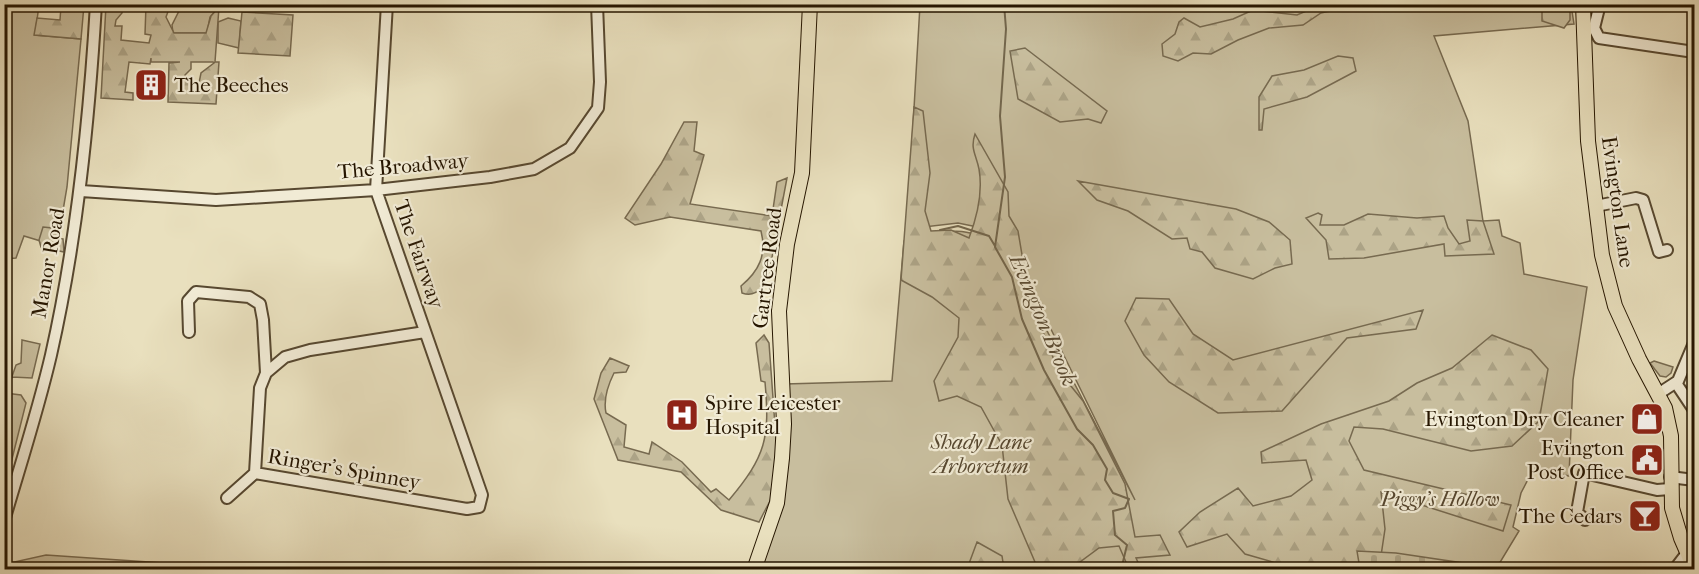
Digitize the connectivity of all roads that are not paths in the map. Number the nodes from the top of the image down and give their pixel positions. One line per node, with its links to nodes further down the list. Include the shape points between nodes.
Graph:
1 (96, 4): 9 (street, Manor Road)
2 (387, 4): 8 (street, The Fairway)
3 (597, 4): 8 (street, The Broadway, via 598,108 570,148 534,169)
4 (810, 4): 28 (main road, Gartree Road, via 802,174 787,244 779,311 782,458 777,503)
5 (1583, 4): 10 (main road, Evington Lane, via 1586,112)
6 (1600, 4): 7 (street, via 1595,21 1599,38)
7 (1695, 52)
8 (376, 190): 9 (street, The Broadway, via 216,200); 13 (street, The Fairway)
9 (81, 191): 25 (street, Manor Road, via 51,356)
10 (1596, 206): 11 (street, via 1643,200 1659,252); 17 (main road, Evington Lane, via 1602,255 1615,306)
11 (1667, 250)
12 (189, 332): 15 (street, Ringer's Spinney, via 188,301 195,292 249,297 260,304)
13 (425, 332): 15 (street, via 310,350 285,357); 23 (street, The Fairway, via 482,495)
14 (1695, 343): 16 (street)
15 (266, 373): 19 (street, Ringer's Spinney, via 260,388)
16 (1676, 383): 17 (street); 18 (street)
17 (1658, 394): 21 (main road, Evington Lane, via 1670,429)
18 (1695, 410)
19 (255, 473): 22 (street); 23 (street, Ringer's Spinney, via 466,510)
20 (1695, 480): 21 (street)
21 (1670, 483): 24 (street, via 1657,490 1584,473); 26 (main road, Evington Lane, via 1675,523)
22 (227, 498)
23 (480, 507)
24 (1577, 515)
25 (4, 521)
26 (1687, 553): 27 (main road, Evington Lane); 29 (street)
27 (1695, 568)
28 (754, 570)
29 (1674, 570)

